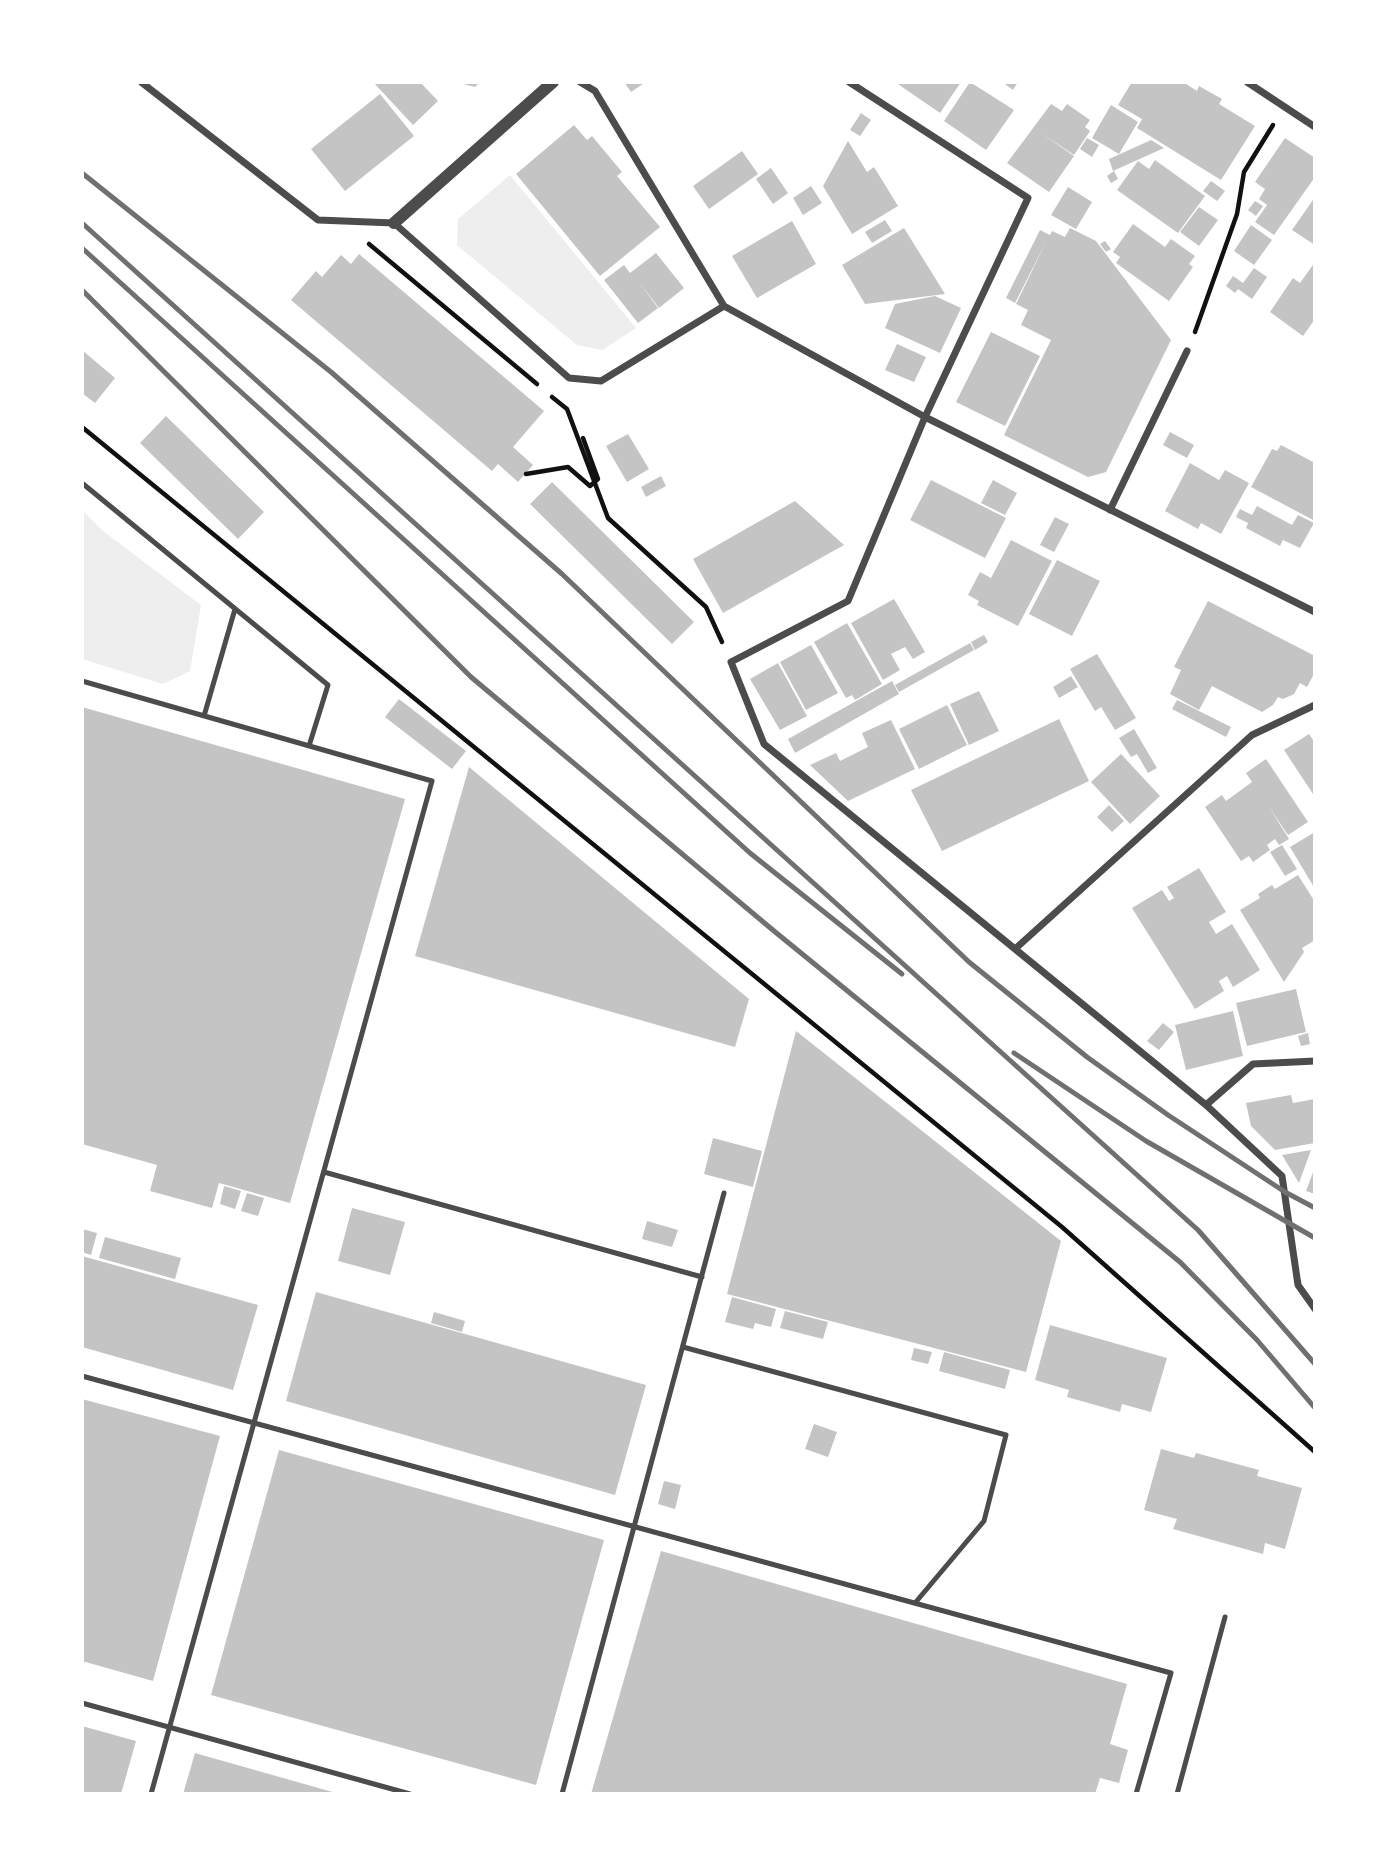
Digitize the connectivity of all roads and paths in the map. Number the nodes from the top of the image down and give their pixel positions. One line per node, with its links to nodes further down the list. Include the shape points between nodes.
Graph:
1 (141, 82): 8 (street, via 318,220)
2 (553, 82): 8 (street)
3 (580, 82): 10 (street, via 595,91)
4 (849, 82): 12 (street, via 1028,198)
5 (1247, 82): 6 (street)
6 (1284, 106): 7 (street); 11 (path, via 1244,172 1237,214)
7 (1315, 127)
8 (394, 223): 10 (street, via 569,378 601,381)
9 (368, 243): 20 (path, via 567,409 608,518 706,607)
10 (724, 306): 12 (street)
11 (1187, 351): 17 (street)
12 (925, 417): 17 (street); 20 (street, via 848,601)
13 (82, 427): 35 (path, via 1062,1227)
14 (583, 438): 15 (path, via 598,479 590,486 568,467)
15 (526, 474)
16 (82, 483): 18 (lane)
17 (1111, 510): 19 (street)
18 (235, 609): 23 (lane); 24 (lane, via 328,685)
19 (1315, 612)
20 (731, 662): 25 (street, via 764,744)
21 (82, 681): 23 (lane)
22 (1315, 705): 25 (street, via 1252,735)
23 (204, 716): 24 (lane)
24 (309, 746): 28 (lane, via 432,781)
25 (1015, 949): 27 (street)
26 (1315, 1061): 27 (street, via 1253,1064)
27 (1206, 1105): 31 (street, via 1282,1176 1297,1286)
28 (324, 1171): 30 (lane); 34 (lane)
29 (724, 1193): 30 (lane)
30 (702, 1277): 32 (lane)
31 (1315, 1309)
32 (683, 1347): 36 (lane); 37 (lane, via 1006,1435 984,1521)
33 (82, 1376): 34 (lane)
34 (254, 1423): 36 (lane); 40 (lane)
35 (1315, 1452)
36 (634, 1527): 37 (lane); 43 (lane)
37 (915, 1603): 44 (lane, via 1171,1673)
38 (1225, 1617): 45 (lane)
39 (82, 1703): 40 (lane)
40 (169, 1727): 41 (lane); 42 (lane)
41 (151, 1794)
42 (410, 1794)
43 (562, 1794)
44 (1136, 1794)
45 (1177, 1794)

